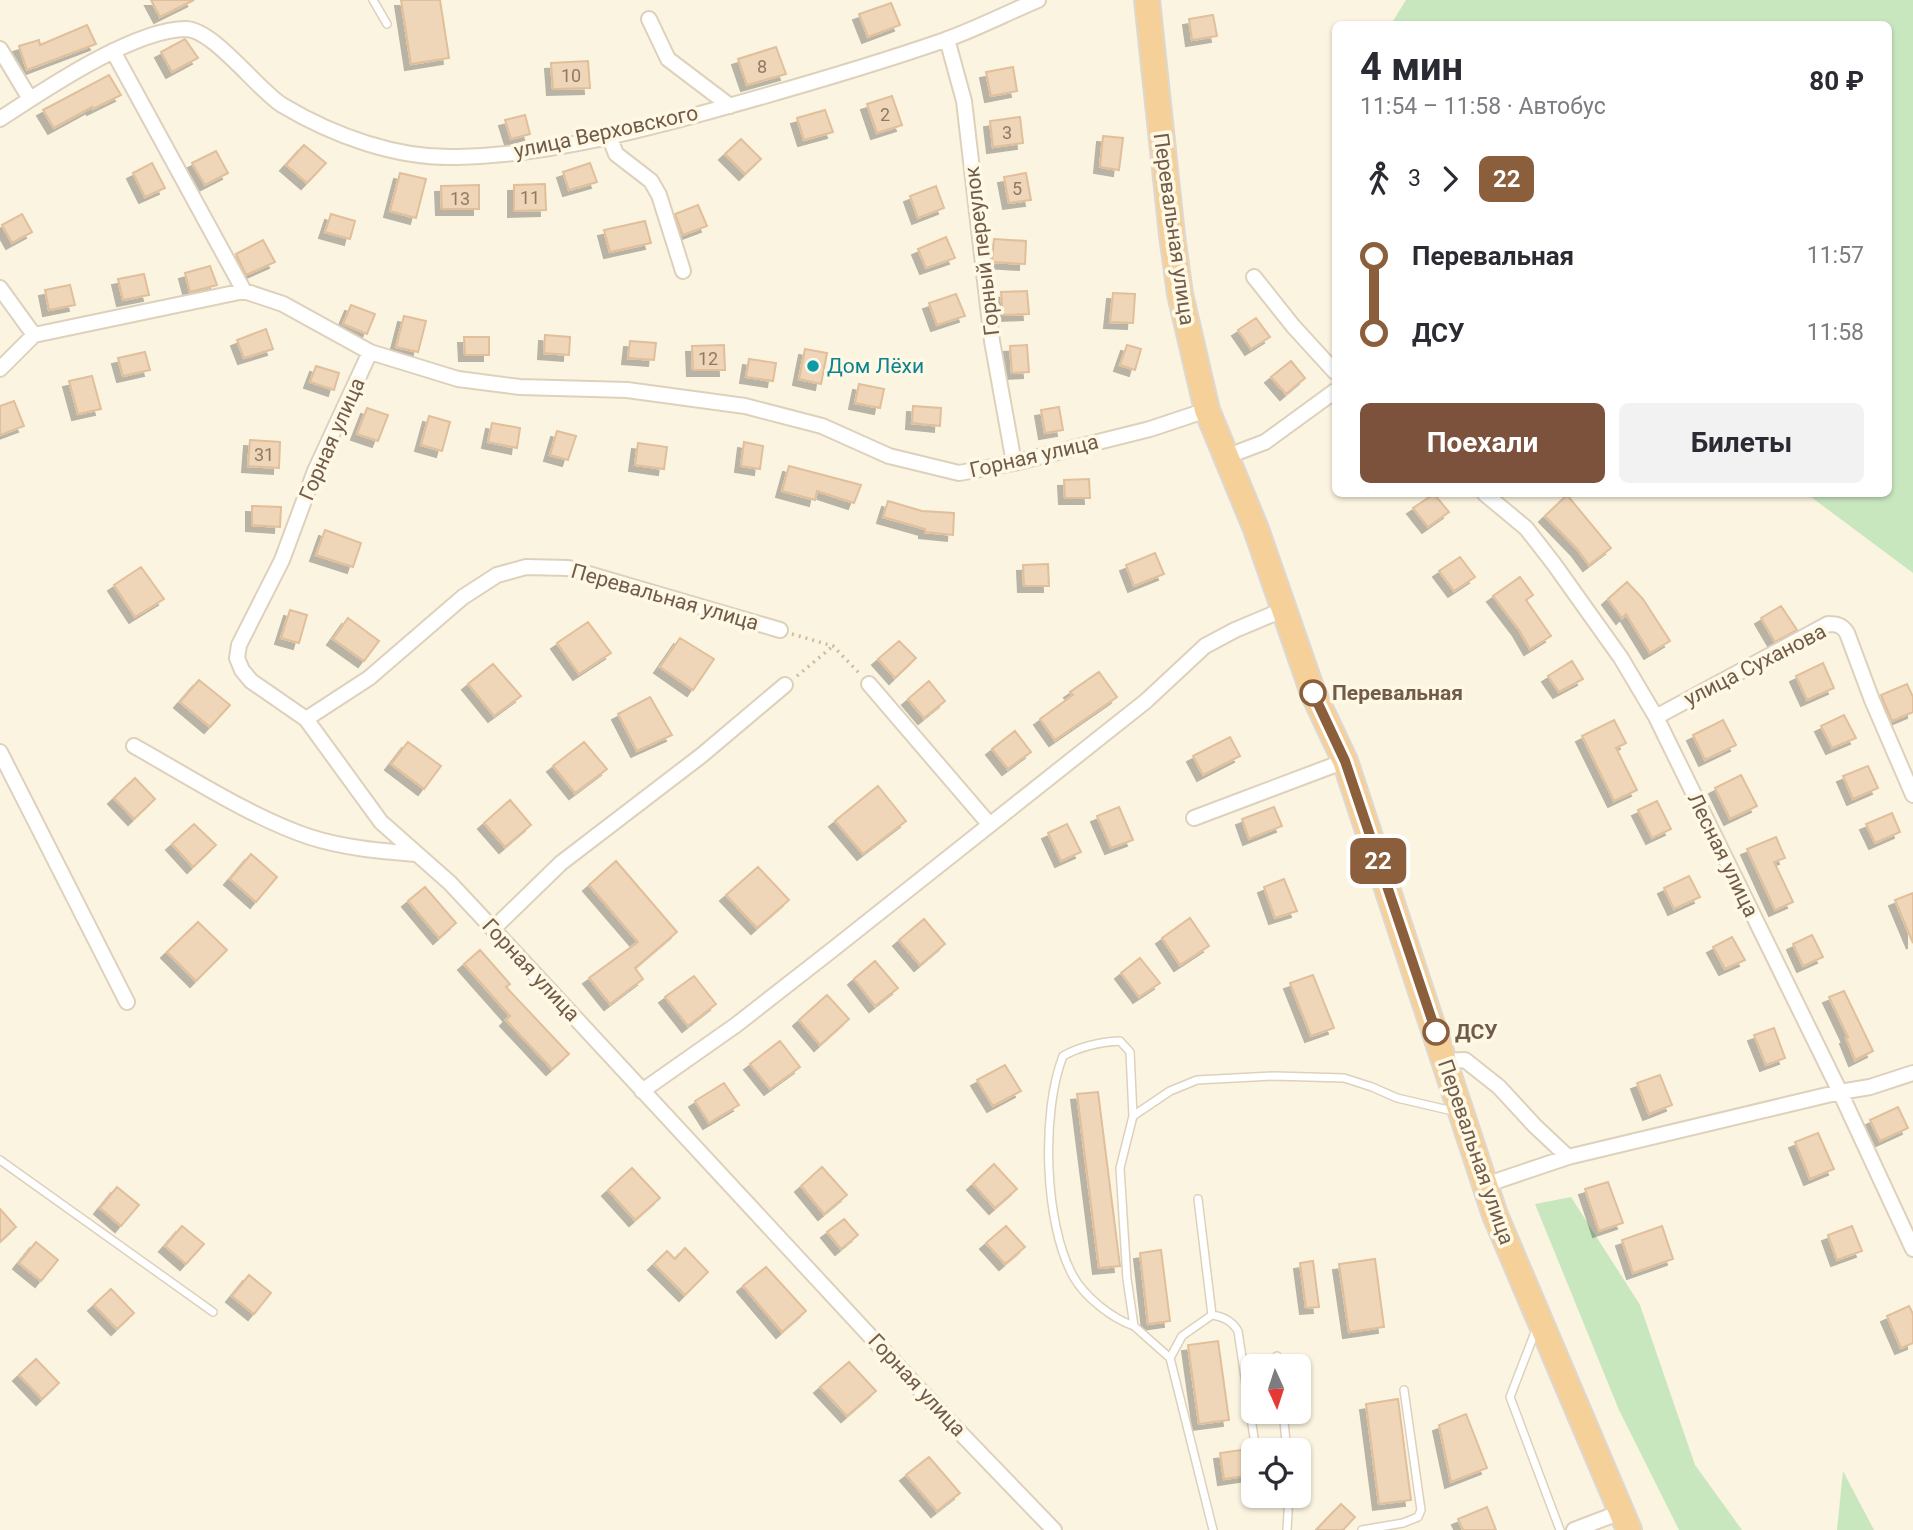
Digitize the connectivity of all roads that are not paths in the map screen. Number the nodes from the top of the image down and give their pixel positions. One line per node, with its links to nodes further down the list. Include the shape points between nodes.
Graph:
1 (373, 0): 5 (lane)
2 (1038, 0): 6 (street, улица Верховского)
3 (1147, 0): 22 (highway, Перевальная улица, via 1171,235)
4 (649, 19): 10 (street, via 668,59)
5 (387, 24)
6 (947, 39): 10 (street, улица Верховского); 24 (street, Горный переулок, via 964,101 992,341)
7 (0, 49): 9 (street)
8 (113, 51): 9 (street, улица Верховского); 12 (street, улица Верховского, via 138,39 188,29 207,37 280,104 341,135 393,151 456,157 534,151); 16 (street)
9 (30, 99): 11 (street, улица Верховского)
10 (730, 106): 12 (street, улица Верховского)
11 (0, 119)
12 (609, 136): 13 (street, via 616,154 651,181 659,195)
13 (684, 271)
14 (1254, 277): 20 (street)
15 (0, 288): 17 (street)
16 (244, 291): 17 (street); 18 (street, Горная улица, via 283,304)
17 (34, 335): 19 (street)
18 (370, 352): 24 (street, Горная улица, via 458,379 520,387 627,390 745,407 822,426 889,456 959,473); 31 (street, Горная улица, via 315,471 282,559 239,645 237,658 251,681)
19 (0, 369)
20 (1332, 369)
21 (1332, 393): 23 (street, via 1265,442)
22 (1207, 410): 23 (highway, Перевальная улица); 24 (street, Горная улица)
23 (1228, 456): 26 (highway, Перевальная улица)
24 (1014, 463)
25 (1489, 497): 30 (street, Лесная улица, via 1526,528 1621,658)
26 (1285, 609): 34 (highway, Перевальная улица, via 1312,693); 37 (street, via 1205,646 1146,701)
27 (780, 630): 31 (street, Перевальная улица, via 568,568 526,567 497,575 463,597 369,678)
28 (869, 684): 37 (street)
29 (785, 685): 39 (street, via 561,863)
30 (1656, 717): 35 (street, улица Суханова, via 1828,624 1837,625 1847,633); 44 (street, Лесная улица)
31 (306, 719): 38 (street, Горная улица, via 381,822)
32 (134, 746): 38 (street, via 271,822 311,838 363,850)
33 (0, 752): 40 (street)
34 (1345, 761): 36 (street); 41 (highway, Перевальная улица)
35 (1913, 794)
36 (1194, 818)
37 (990, 825): 43 (street, via 736,1025)
38 (416, 854): 39 (street, Горная улица)
39 (493, 929): 43 (street, Горная улица)
40 (127, 1002)
41 (1444, 1061): 45 (highway, Перевальная улица); 47 (street, via 1465,1060 1499,1087)
42 (1913, 1073): 44 (street)
43 (642, 1091): 61 (street, Горная улица)
44 (1839, 1092): 47 (street); 51 (street, Лесная улица)
45 (1461, 1113): 46 (lane, via 1398,1098 1344,1078 1274,1076 1197,1080 1170,1091); 49 (highway, Перевальная улица)
46 (1133, 1116): 55 (lane, via 1120,1168); 55 (lane, via 1130,1052 1120,1041 1078,1048 1063,1056 1055,1076 1047,1149 1058,1235 1074,1277 1118,1321)
47 (1568, 1157): 49 (street)
48 (0, 1160): 52 (lane)
49 (1485, 1185): 54 (highway, Перевальная улица)
50 (1198, 1199): 53 (lane)
51 (1913, 1249)
52 (214, 1312)
53 (1212, 1315): 56 (lane, via 1182,1336); 58 (lane, via 1223,1316 1238,1331)
54 (1540, 1319): 60 (highway, Перевальная улица); 65 (lane, via 1510,1397)
55 (1134, 1326): 56 (lane)
56 (1170, 1358): 62 (lane)
57 (1404, 1390): 64 (lane, via 1421,1510 1411,1520)
58 (1254, 1438)
59 (1288, 1508): 63 (lane)
60 (1625, 1521): 66 (street)
61 (1054, 1530)
62 (1213, 1530)
63 (1287, 1530)
64 (1362, 1530)
65 (1560, 1530)
66 (1574, 1530)

